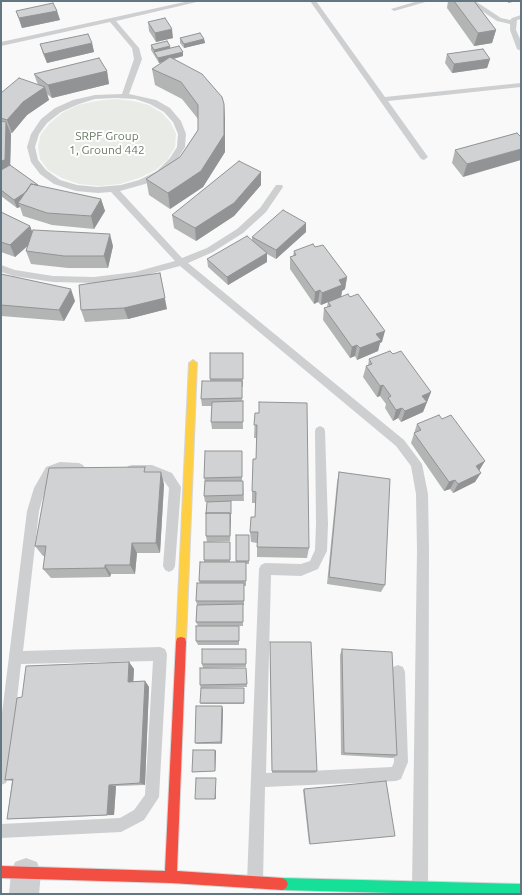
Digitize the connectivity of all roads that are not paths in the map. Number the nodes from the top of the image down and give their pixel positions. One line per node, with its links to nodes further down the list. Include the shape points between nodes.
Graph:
1 (198, 1): 7 (lane, via 153,8)
2 (313, 1): 13 (lane)
3 (426, 1): 5 (lane)
4 (470, 1): 8 (lane, via 499,20)
5 (394, 9)
6 (521, 17): 8 (lane, via 514,19)
7 (112, 21): 9 (lane); 12 (lane, via 134,48 138,59)
8 (514, 23): 10 (lane, via 513,30)
9 (1, 44)
10 (521, 49)
11 (521, 85): 13 (lane)
12 (125, 96): 16 (lane, via 153,102 167,110 177,121 182,134 181,147 173,160 160,172 142,182); 16 (lane, via 95,97 58,110 44,121 35,134 31,147 34,160 43,172 57,182 76,188)
13 (383, 99): 14 (lane)
14 (424, 157)
15 (279, 187): 17 (lane, via 263,210 240,231 210,250)
16 (114, 189): 17 (lane)
17 (182, 262): 18 (lane, via 135,275 94,280 53,279 14,273); 33 (lane, via 400,443 416,464 422,494 423,550)
18 (1, 268)
19 (194, 363): 29 (street)
20 (320, 431): 27 (lane, via 321,551 314,565 301,570 264,569)
21 (90, 468): 24 (lane, via 60,467 50,471 40,488 33,511)
22 (121, 469): 23 (lane, via 152,470 168,478 175,487)
23 (170, 566)
24 (16, 658): 26 (lane); 28 (lane, via 160,654 152,797 139,815 121,825)
25 (398, 672): 27 (lane, via 401,762 396,774)
26 (1, 778)
27 (258, 780): 31 (lane)
28 (1, 831)
29 (171, 877): 30 (street); 31 (street)
30 (17, 880)
31 (255, 883): 33 (street)
32 (521, 890): 33 (street)
33 (420, 891)

